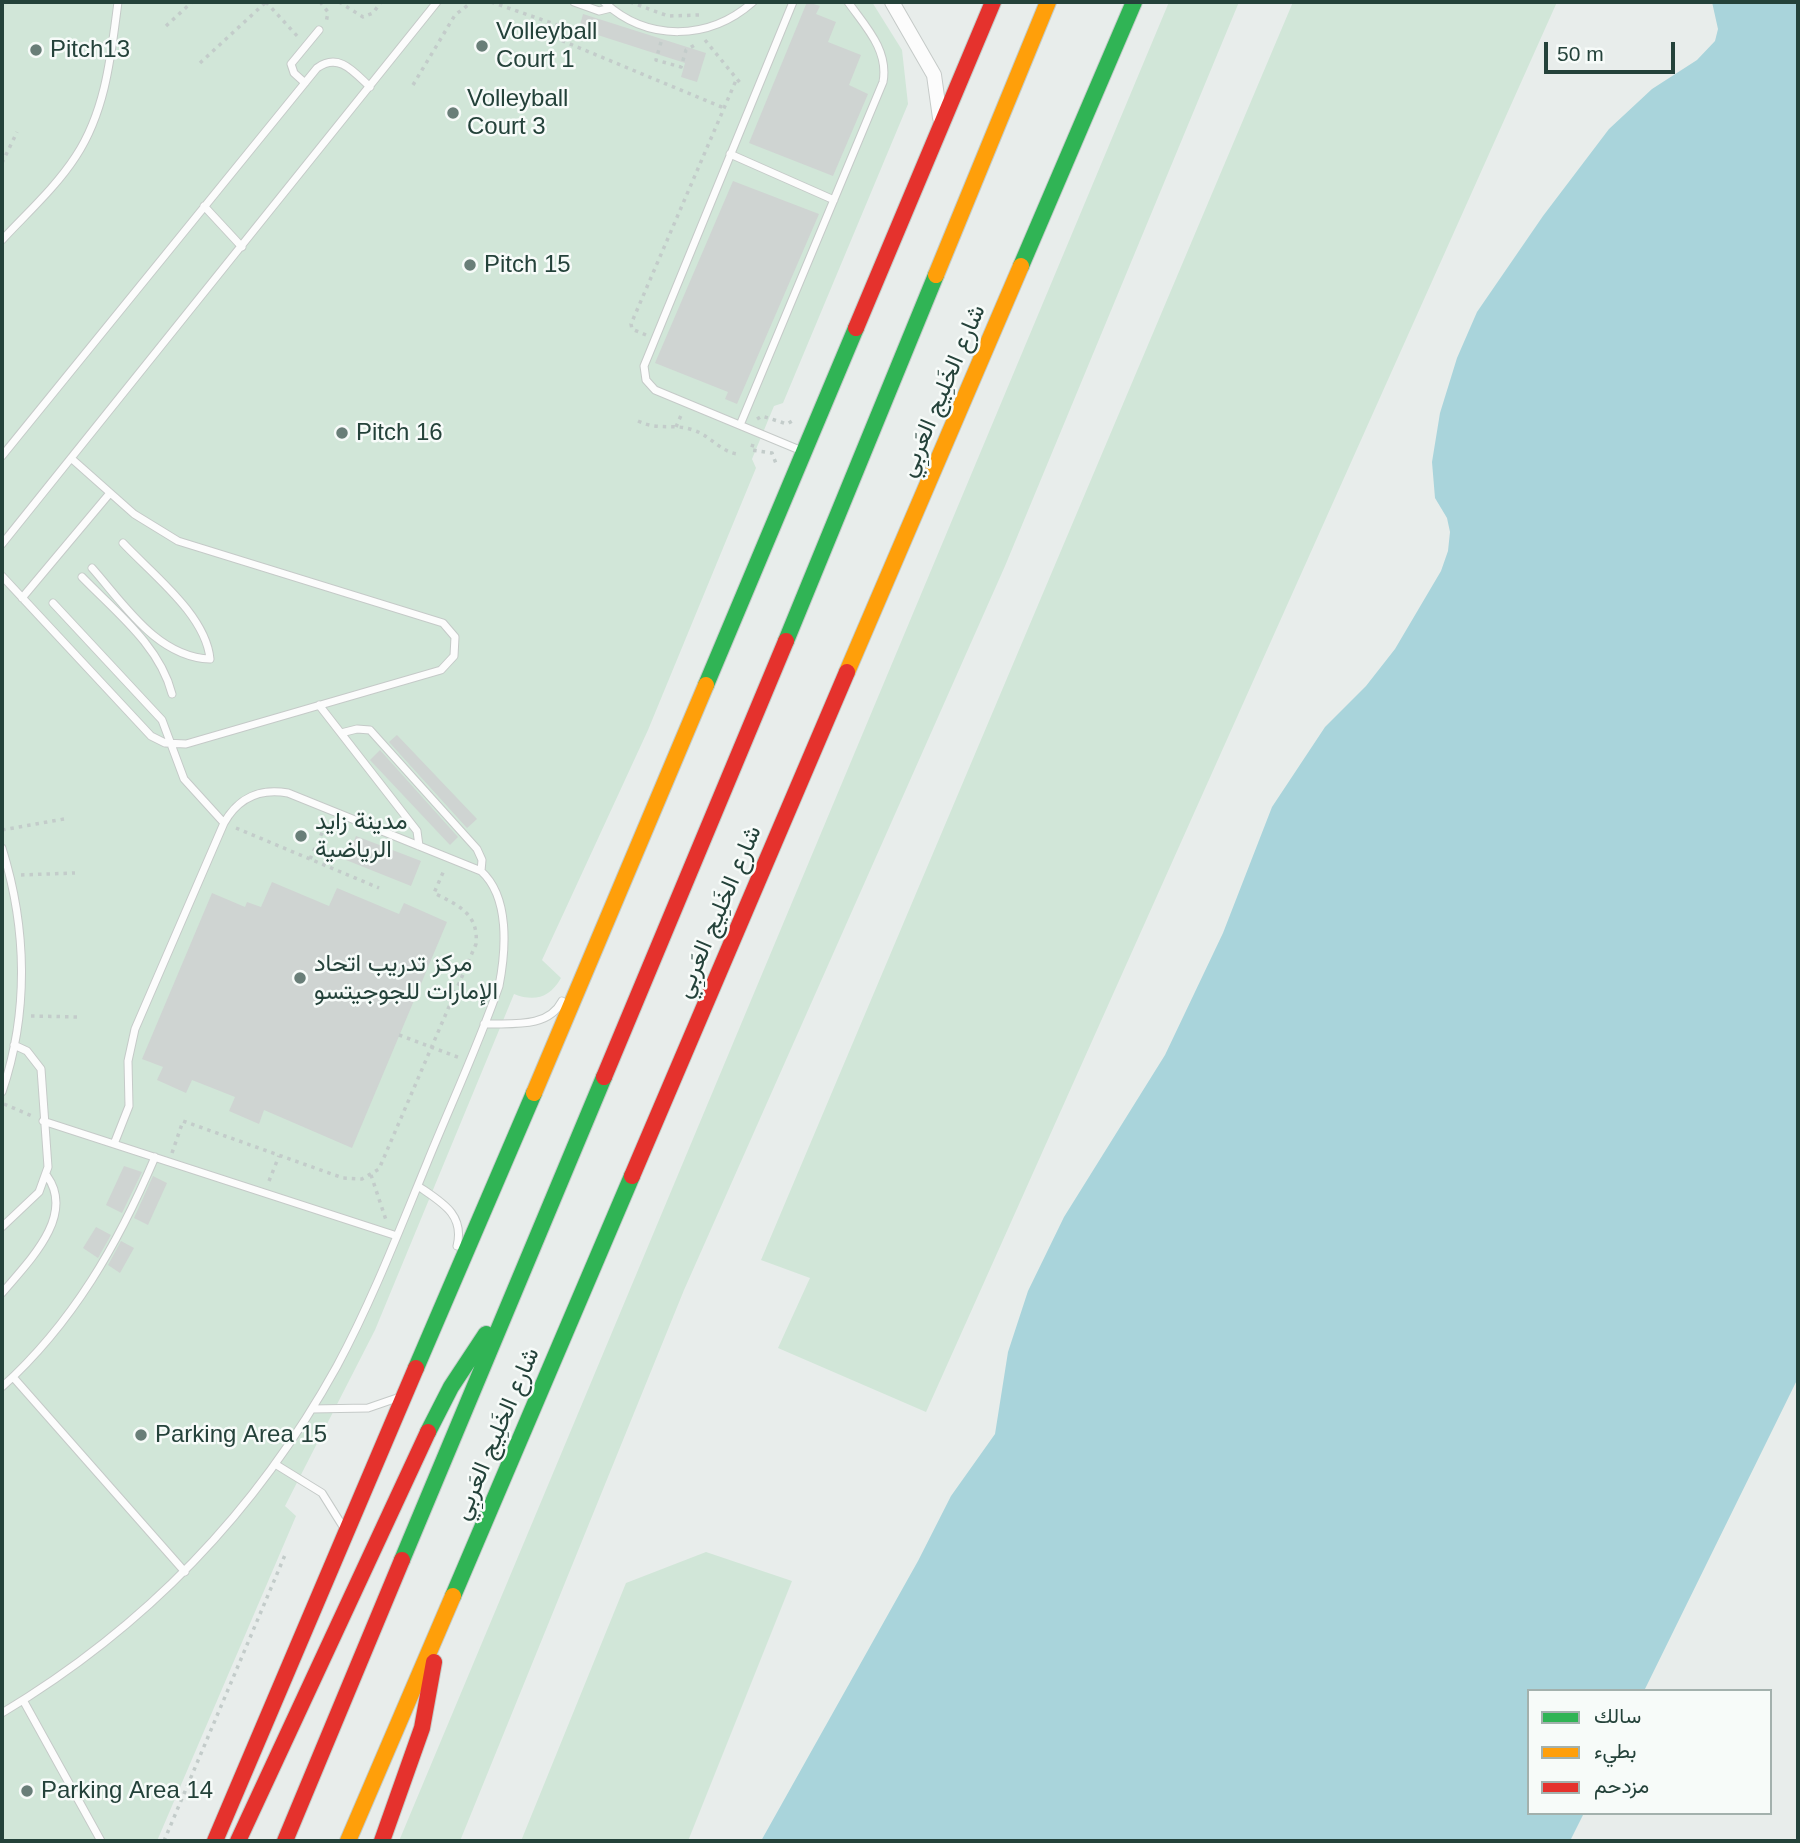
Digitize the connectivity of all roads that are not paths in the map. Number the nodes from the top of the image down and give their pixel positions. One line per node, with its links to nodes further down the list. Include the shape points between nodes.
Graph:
1 (118, 2): 19 (lane, via 102,93 82,146)
2 (437, 2): 14 (lane)
3 (574, 2): 11 (lane, via 599,11)
4 (752, 2): 11 (lane, via 726,21 697,31 675,32 649,29)
5 (793, 2): 16 (lane)
6 (848, 2): 17 (lane, via 880,50 884,74)
7 (892, 2): 15 (street, via 934,75 940,103)
8 (993, 2): 15 (main road)
9 (1048, 2): 55 (main road, شارع الخَلِيج العَربِي)
10 (1134, 2): 64 (main road, شارع الخَلِيج العَربِي)
11 (608, 5)
12 (319, 30): 13 (lane, via 291,64)
13 (305, 83): 14 (lane, via 322,64 335,61); 18 (lane)
14 (370, 87): 20 (lane)
15 (939, 132): 22 (main road)
16 (730, 154): 17 (lane); 21 (lane, via 644,366 650,385)
17 (834, 200): 21 (lane)
18 (204, 206): 20 (lane); 23 (lane)
19 (2, 240)
20 (242, 247): 24 (lane)
21 (740, 425): 22 (lane)
22 (804, 452): 41 (main road)
23 (2, 456)
24 (72, 460): 25 (lane); 27 (lane)
25 (110, 493): 31 (lane); 34 (lane, via 178,541 450,629 456,647 441,670)
26 (123, 542): 28 (lane, via 196,620 210,659 188,657 167,648)
27 (2, 544)
28 (92, 568)
29 (2, 576): 31 (lane)
30 (82, 577): 33 (lane, via 151,650)
31 (22, 598): 36 (lane, via 151,736)
32 (53, 603): 36 (lane, via 162,720)
33 (172, 694)
34 (319, 705): 35 (lane); 36 (lane)
35 (341, 733): 38 (lane, via 417,831); 40 (lane, via 370,730 477,849)
36 (173, 745): 37 (lane, via 184,779)
37 (224, 823): 38 (lane, via 237,805 266,791 289,793); 48 (lane, via 131,1039 128,1106)
38 (419, 846): 40 (lane)
39 (2, 848): 45 (lane, via 21,953)
40 (481, 871): 44 (lane, via 496,888 503,943 499,986)
41 (602, 934): 42 (lane); 56 (main road)
42 (587, 943)
43 (566, 990): 44 (lane, via 545,1019)
44 (484, 1024): 51 (lane)
45 (14, 1045): 46 (lane); 47 (lane, via 27,1051 41,1069)
46 (2, 1092)
47 (43, 1121): 48 (lane); 50 (lane)
48 (114, 1144): 49 (lane)
49 (155, 1157): 53 (lane); 57 (lane, via 132,1212 88,1287)
50 (47, 1176): 52 (lane, via 34,1199); 54 (lane, via 57,1195 56,1217)
51 (418, 1186): 53 (lane); 56 (lane, via 451,1209 458,1223 459,1238 445,1280)
52 (2, 1227)
53 (397, 1237): 60 (lane, via 355,1332)
54 (2, 1293)
55 (511, 1303): 69 (main road, via 478,1344 429,1429); 70 (main road, شارع الخَلِيج العَربِي)
56 (440, 1315): 59 (main road)
57 (13, 1377): 58 (lane); 63 (lane)
58 (2, 1387)
59 (407, 1393): 60 (lane, via 368,1408); 62 (main road)
60 (312, 1409): 61 (lane)
61 (275, 1464): 62 (lane, via 322,1493 338,1514); 63 (lane, via 243,1509)
62 (345, 1539): 68 (main road)
63 (185, 1572): 65 (lane, via 102,1645)
64 (439, 1625): 71 (main road, شارع الخَلِيج العَربِي); 72 (main road, via 422,1728)
65 (23, 1700): 66 (lane); 67 (lane)
66 (2, 1713)
67 (101, 1841)
68 (215, 1841)
69 (238, 1841)
70 (285, 1841)
71 (348, 1841)
72 (382, 1841)

